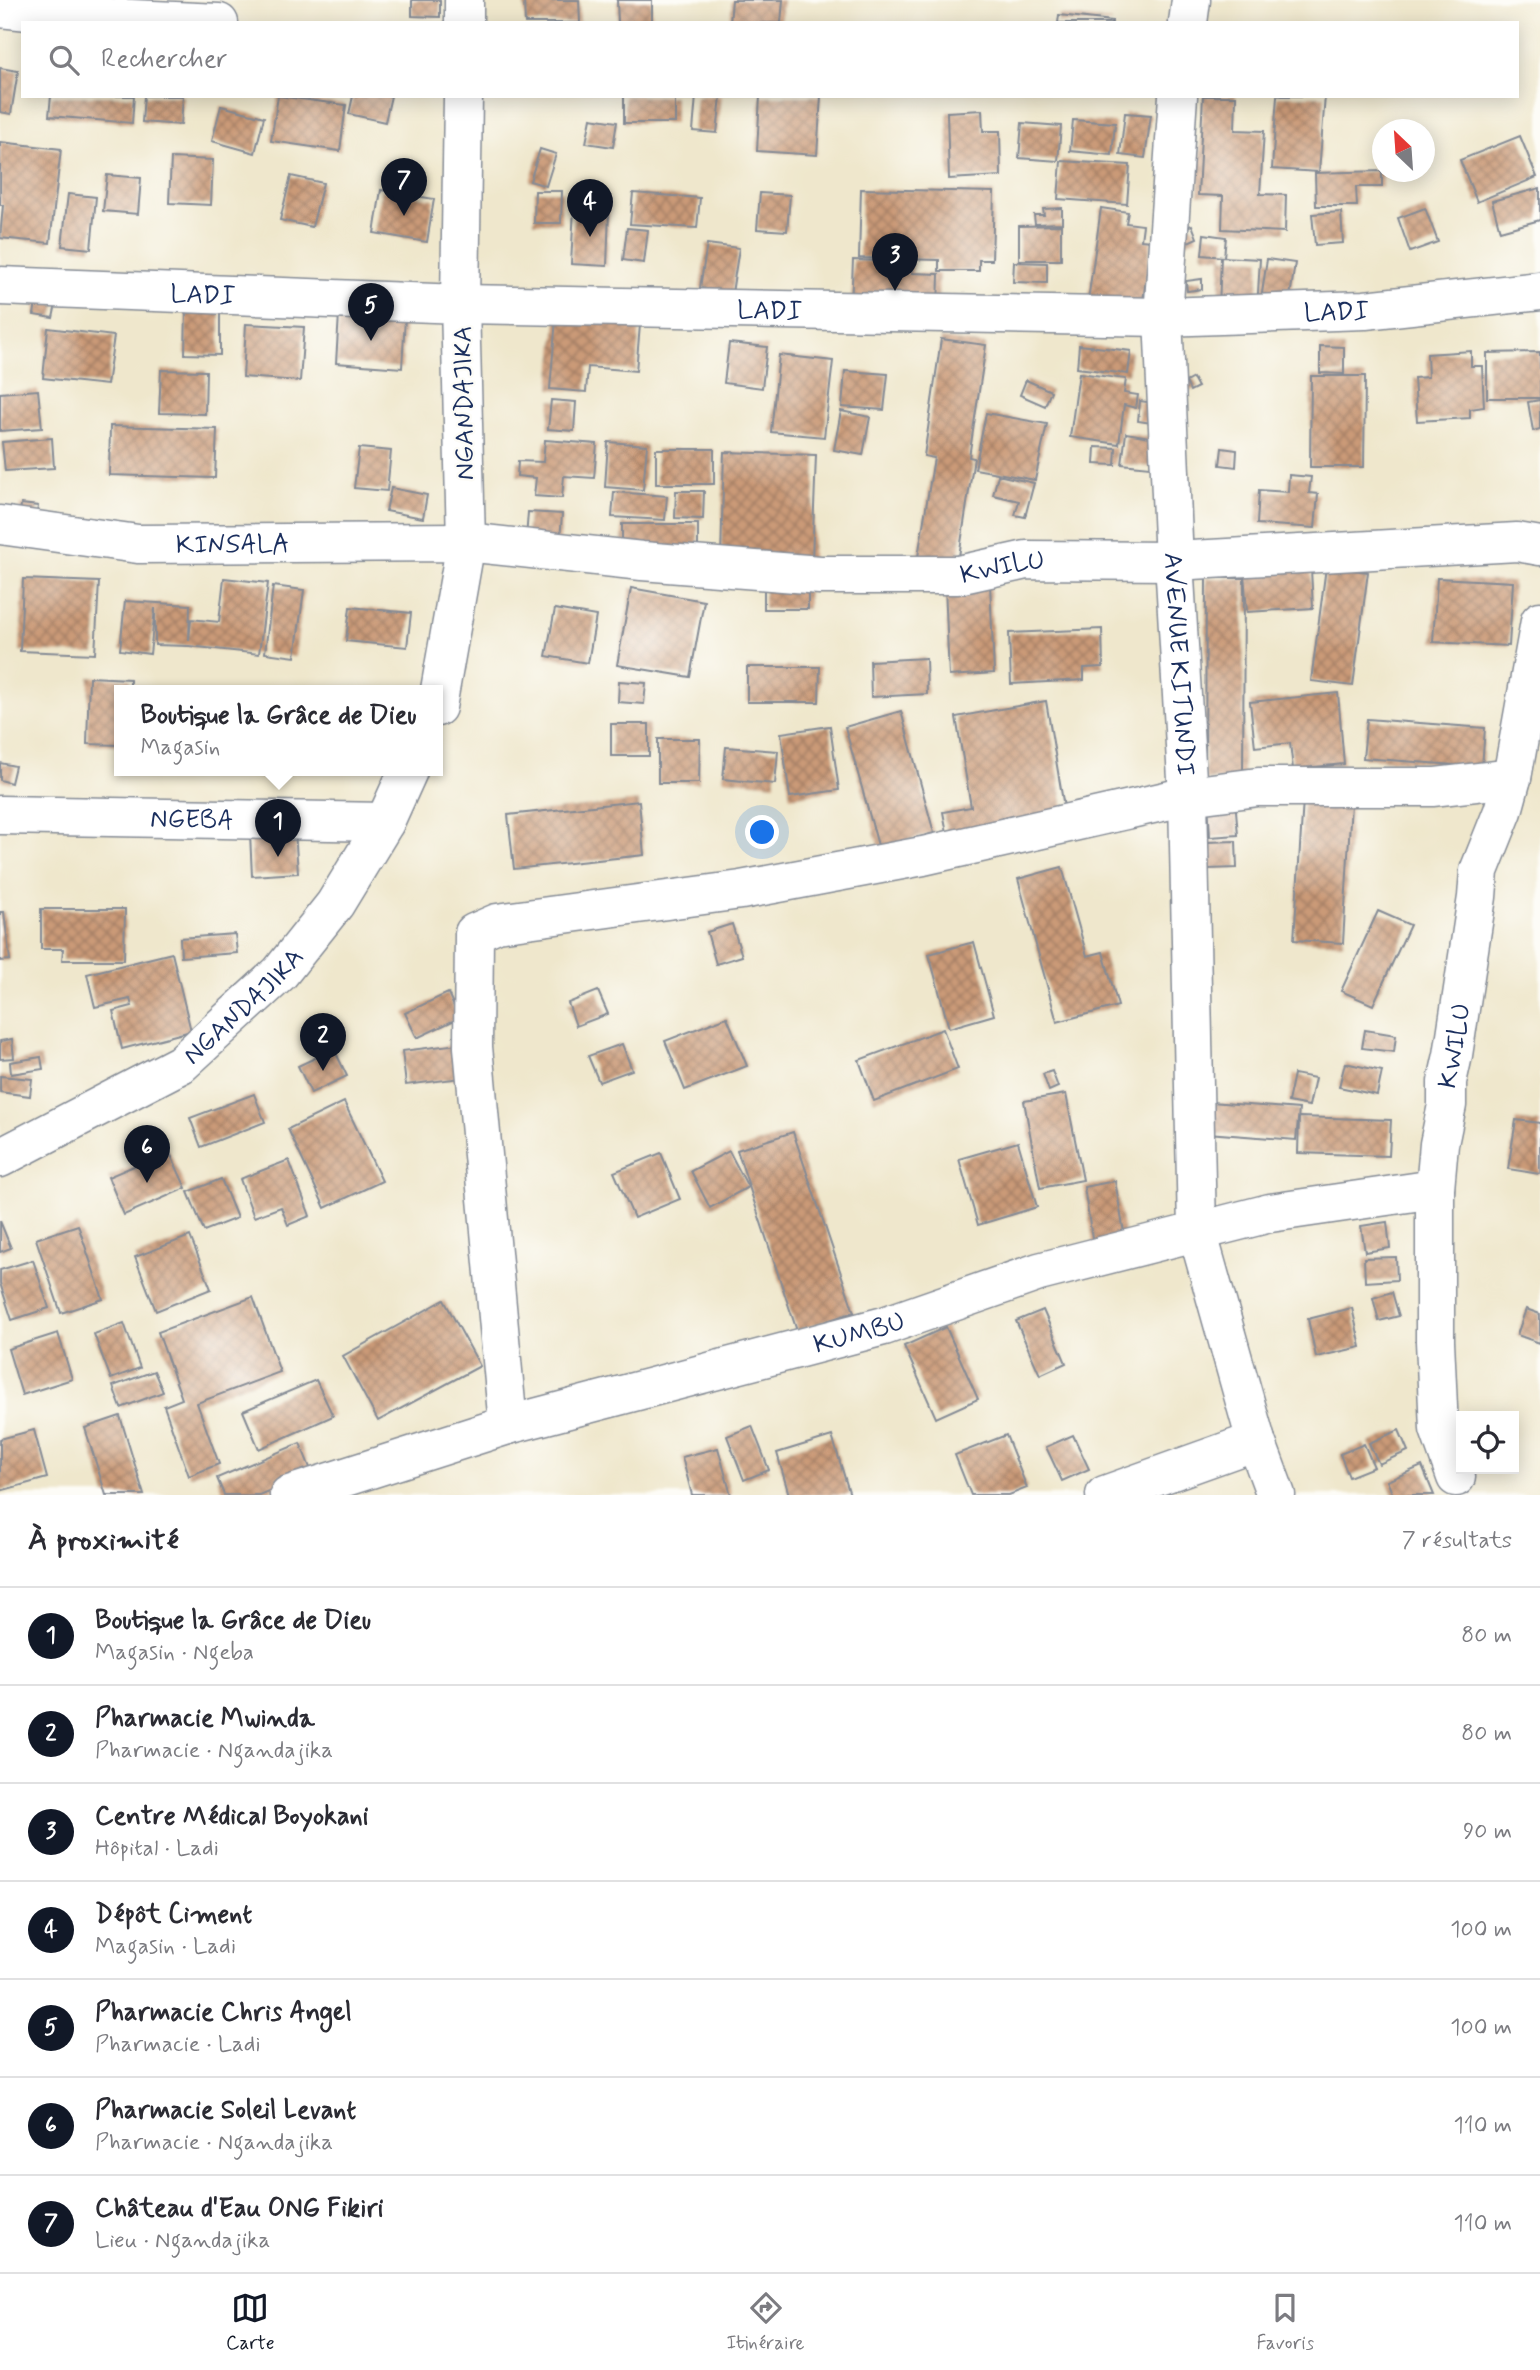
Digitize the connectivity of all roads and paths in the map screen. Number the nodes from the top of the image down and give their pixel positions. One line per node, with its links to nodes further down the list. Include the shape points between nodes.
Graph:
1 (464, 0): 5 (street)
2 (1191, 0): 6 (street)
3 (0, 8): 4 (street)
4 (175, 21)
5 (464, 21)
6 (1188, 21)
7 (463, 98): 11 (street, NGANDAJIKA)
8 (1178, 98): 12 (street, AVENUE KITUNDI)
9 (0, 286): 11 (street, LADI)
10 (1540, 291): 12 (street, LADI, via 1365,310)
11 (460, 304): 12 (street, LADI); 14 (street, NGANDAJIKA)
12 (1163, 317): 16 (street, AVENUE KITUNDI)
13 (0, 524): 14 (street, KINSALA, via 138,544)
14 (466, 542): 16 (street, KWILU, via 820,575 958,575 1026,560); 18 (street, NGANDAJIKA)
15 (1540, 546): 16 (street, KWILU, via 1517,541)
16 (1174, 561): 21 (street, AVENUE KITUNDI)
17 (1540, 621): 20 (street, KWILU)
18 (441, 685)
19 (406, 776): 23 (street, NGANDAJIKA)
20 (1512, 778): 21 (street, via 1434,787 1258,787); 25 (street, KWILU, via 1479,871)
21 (1188, 796): 26 (street, AVENUE KITUNDI); 27 (street, via 923,856 741,890 497,923 474,933 473,1047)
22 (0, 815): 23 (street, NGEBA)
23 (384, 822): 24 (street, NGANDAJIKA, via 335,904 280,973 190,1057)
24 (0, 1158)
25 (1435, 1189): 26 (street, KUMBU, via 1269,1213); 29 (street, KWILU, via 1440,1429)
26 (1197, 1231): 27 (street, KUMBU, via 1039,1272 884,1326); 28 (street, AVENUE KITUNDI)
27 (508, 1425): 30 (street, KUMBU)
28 (1256, 1441): 31 (street); 32 (street, AVENUE KITUNDI)
29 (1456, 1477)
30 (289, 1495)
31 (1105, 1495)
32 (1276, 1495)

